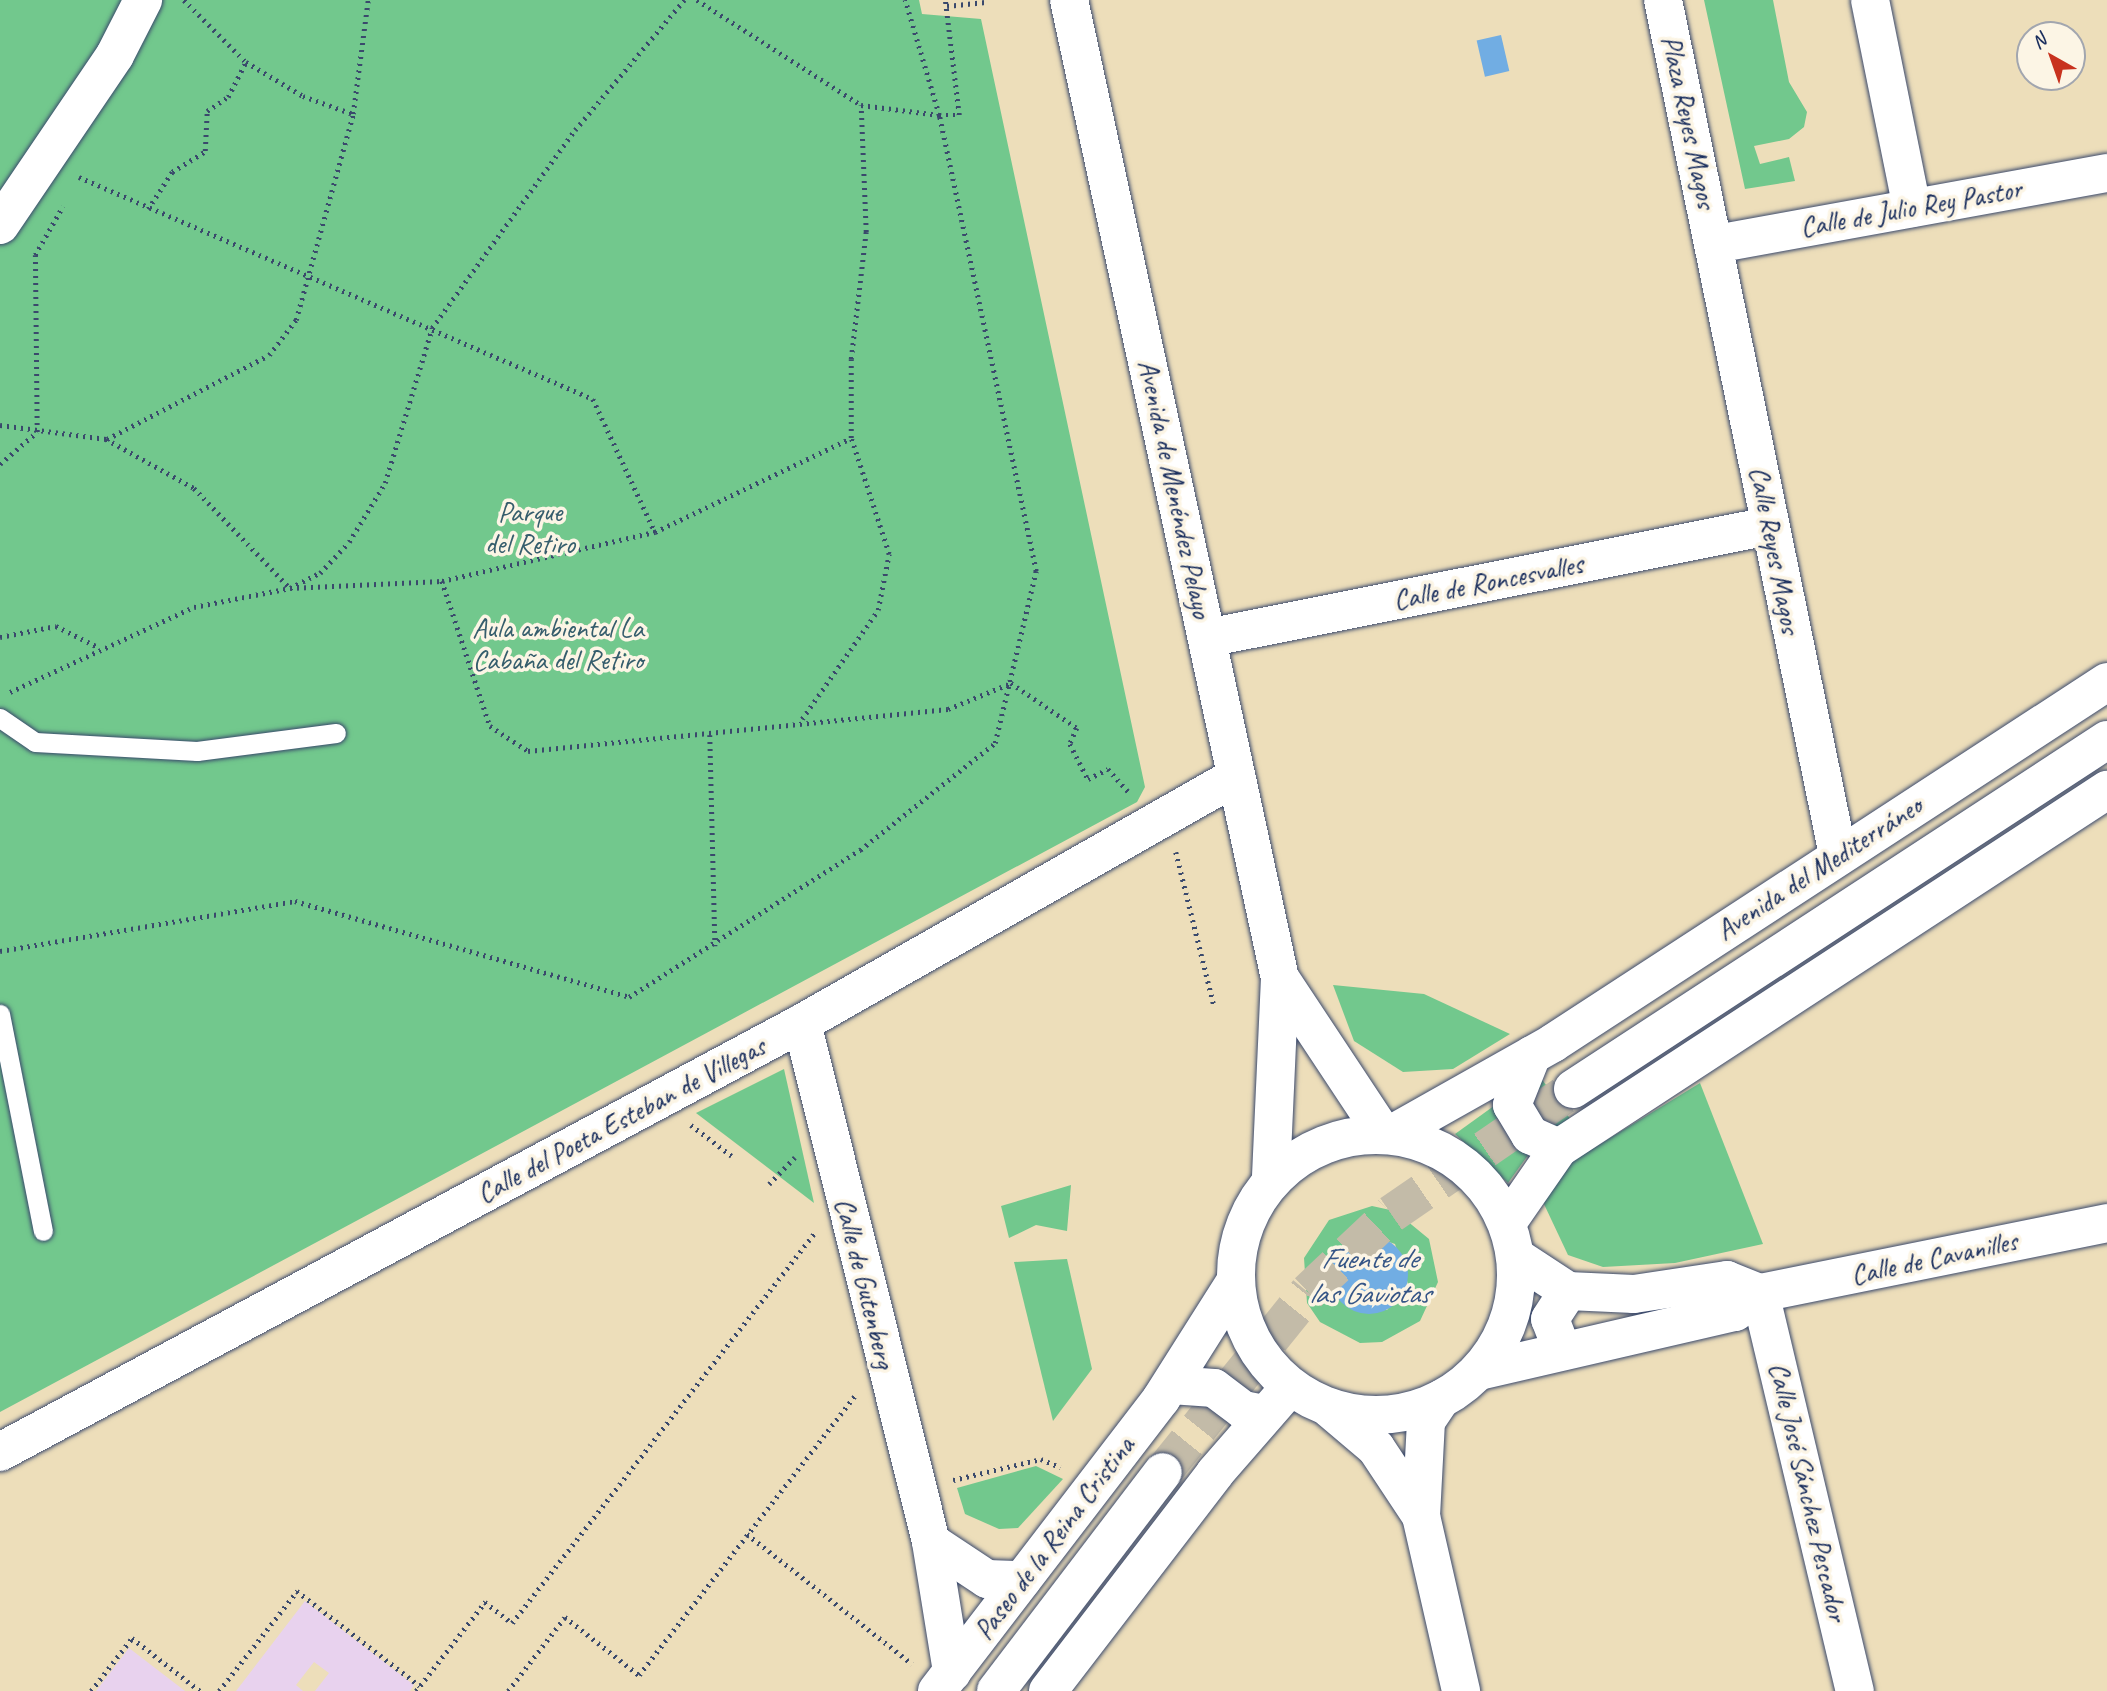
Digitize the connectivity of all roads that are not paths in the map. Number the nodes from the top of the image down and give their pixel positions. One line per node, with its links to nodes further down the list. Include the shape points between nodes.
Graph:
1 (143, 0): 7 (street, via 116,55)
2 (1069, 0): 10 (street, Avenida de Menéndez Pelayo)
3 (1663, 0): 8 (street, Plaza Reyes Magos)
4 (1870, 0): 6 (street)
5 (2107, 173): 6 (street, Calle de Julio Rey Pastor)
6 (1912, 208): 8 (street, Calle de Julio Rey Pastor)
7 (0, 225)
8 (1716, 244): 9 (street, Calle Reyes Magos)
9 (1769, 526): 10 (street, Calle de Roncesvalles); 17 (street, Calle Reyes Magos)
10 (1207, 638): 15 (street, Avenida de Menéndez Pelayo)
11 (2107, 682): 17 (street, Avenida del Mediterráneo)
12 (0, 718): 13 (lane, via 35,742 197,751)
13 (336, 733)
14 (2107, 740): 22 (street, Avenida del Mediterráneo)
15 (1236, 776): 18 (street, Avenida de Menéndez Pelayo); 20 (street, Calle del Poeta Esteban de Villegas)
16 (2107, 790): 24 (street)
17 (1838, 855): 21 (street, Avenida del Mediterráneo)
18 (1280, 978): 23 (street, Avenida de Menéndez Pelayo); 25 (street, Avenida de Menéndez Pelayo)
19 (0, 1014): 27 (lane)
20 (802, 1023): 39 (street, Calle del Poeta Esteban de Villegas); 42 (street, Calle de Gutenberg)
21 (1532, 1055): 23 (street, Avenida del Mediterráneo); 24 (street, via 1512,1105 1530,1135)
22 (1573, 1089)
23 (1387, 1135): 25 (street, via 1325,1143); 28 (street, via 1427,1144 1461,1162 1488,1189)
24 (1559, 1148): 28 (street)
25 (1272, 1180): 29 (street, via 1238,1245)
26 (2107, 1223): 31 (street, Calle de Cavanilles)
27 (43, 1231)
28 (1511, 1240): 30 (street); 33 (street, via 1515,1298 1502,1337)
29 (1234, 1282): 34 (street, Paseo de la Reina Cristina); 35 (street, via 1243,1322 1262,1358)
30 (1568, 1291): 31 (street, via 1634,1294 1727,1280); 32 (street, via 1550,1319)
31 (1760, 1293): 32 (street, Calle de Cavanilles, via 1735,1312); 48 (street, Calle José Sánchez Pescador)
32 (1562, 1350): 33 (street, Calle de Cavanilles)
33 (1479, 1371): 36 (street)
34 (1171, 1385): 38 (street, via 1214,1388 1243,1409); 43 (street, Paseo de la Reina Cristina)
35 (1290, 1387): 37 (street); 38 (street)
36 (1441, 1399): 37 (street, via 1392,1414); 41 (street, via 1426,1420)
37 (1328, 1408): 41 (street, via 1376,1448)
38 (1264, 1415): 46 (street)
39 (0, 1452)
40 (1163, 1472): 45 (street, Paseo de la Reina Cristina)
41 (1421, 1516): 47 (street)
42 (930, 1542): 43 (street, via 987,1579); 44 (street, Calle de Gutenberg)
43 (1022, 1580): 44 (street, Paseo de la Reina Cristina)
44 (935, 1677)
45 (996, 1691)
46 (1048, 1691)
47 (1461, 1691)
48 (1855, 1691)

